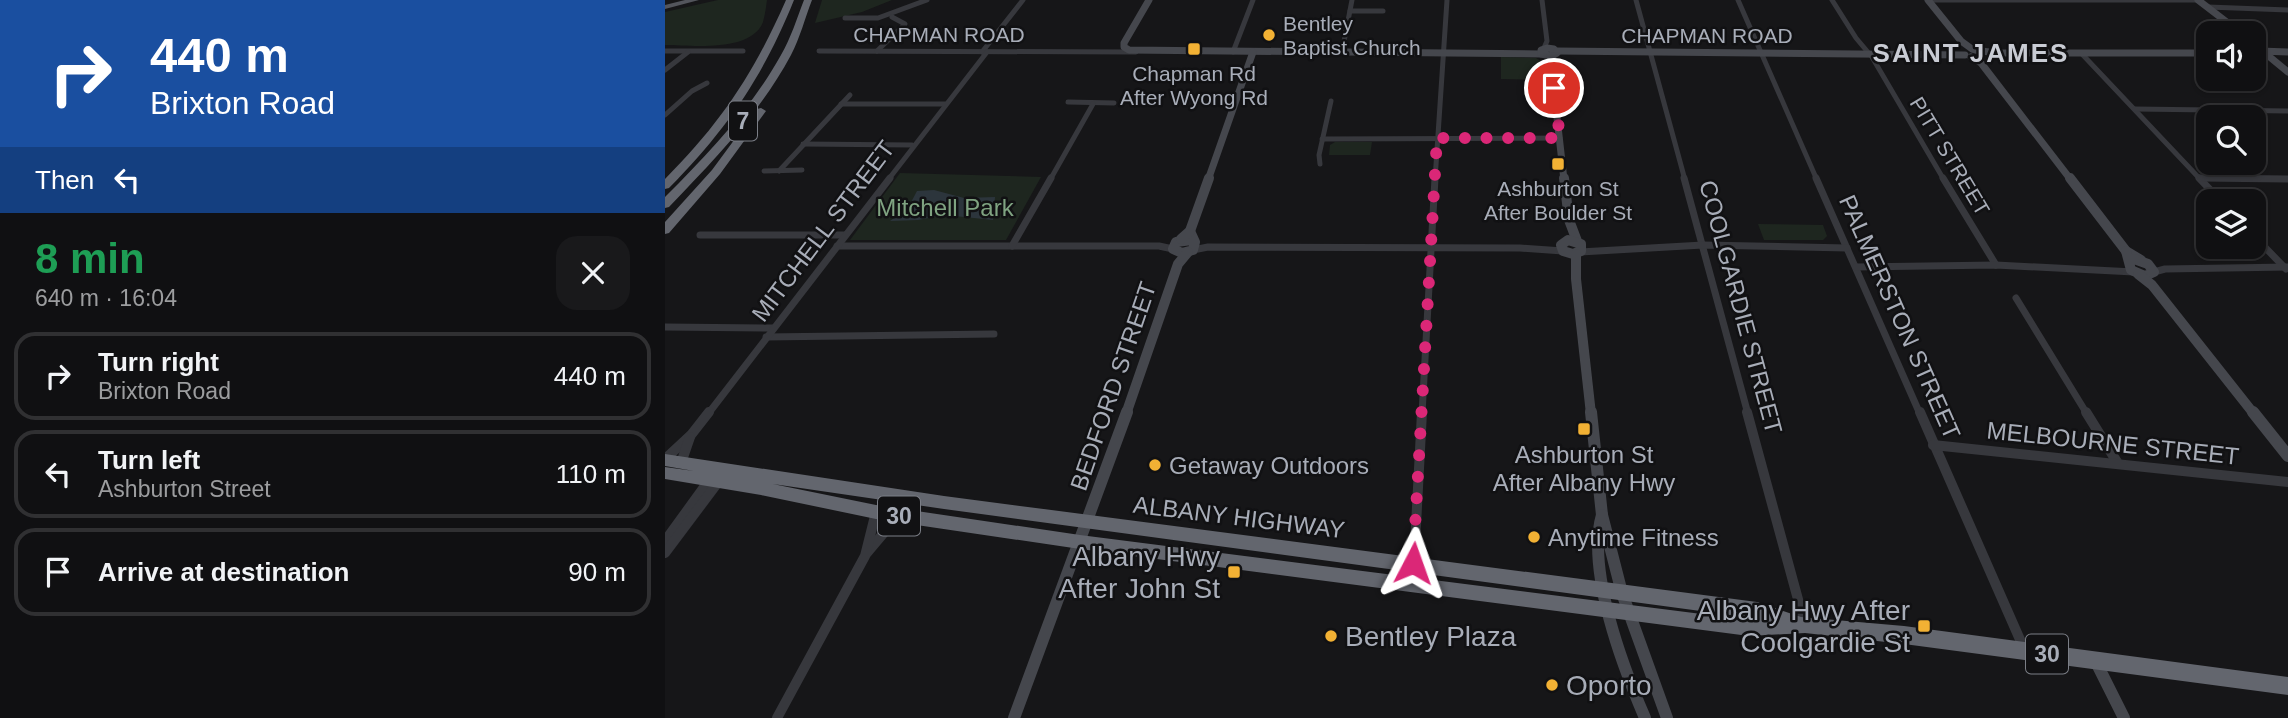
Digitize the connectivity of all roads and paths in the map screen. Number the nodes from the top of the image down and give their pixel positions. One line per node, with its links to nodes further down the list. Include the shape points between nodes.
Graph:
1 (677, 0): 18 (main road)
2 (695, 0): 18 (main road)
3 (790, 0): 62 (highway, 7, via 776,36)
4 (808, 0): 33 (highway, 7)
5 (927, 0): 24 (street)
6 (1023, 0): 34 (street, MITCHELL STREET)
7 (1149, 0): 35 (street, CHAPMAN ROAD, via 1124,43 1129,50)
8 (1252, 0): 36 (street)
9 (1352, 0): 22 (street)
10 (1447, 0): 39 (street)
11 (1542, 0): 40 (street)
12 (1636, 0): 41 (street, COOLGARDIE STREET)
13 (1738, 0): 42 (street, PALMERSTON STREET)
14 (1832, 0): 43 (street, PITT STREET)
15 (1928, 0): 16 (street); 44 (street)
16 (2199, 0): 19 (street)
17 (2288, 4): 20 (street)
18 (665, 5)
19 (2209, 5): 20 (street); 26 (street); 27 (street)
20 (2276, 8): 21 (street)
21 (2288, 10)
22 (1350, 11): 23 (street); 38 (street)
23 (1383, 11)
24 (892, 17): 25 (street); 31 (street, via 905,24)
25 (838, 21)
26 (2227, 21)
27 (2230, 21)
28 (665, 51): 32 (street)
29 (743, 51): 32 (street)
30 (819, 51): 31 (street, CHAPMAN ROAD)
31 (877, 51): 34 (street, CHAPMAN ROAD)
32 (688, 52): 52 (street)
33 (787, 52): 80 (highway, 7, via 726,142); 82 (highway, via 748,130)
34 (985, 52): 35 (street, CHAPMAN ROAD); 60 (street, MITCHELL STREET)
35 (1142, 52): 36 (street, CHAPMAN ROAD)
36 (1233, 52): 37 (street, CHAPMAN ROAD)
37 (1253, 52): 38 (street, CHAPMAN ROAD); 88 (street, BEDFORD STREET)
38 (1342, 52): 39 (street, CHAPMAN ROAD)
39 (1444, 52): 40 (street, CHAPMAN ROAD); 66 (street)
40 (1549, 52): 41 (street, CHAPMAN ROAD); 67 (street)
41 (1651, 52): 42 (street, CHAPMAN ROAD); 85 (street, COOLGARDIE STREET)
42 (1761, 53): 43 (street, CHAPMAN ROAD); 92 (street, PALMERSTON STREET)
43 (1866, 53): 44 (street, CHAPMAN ROAD); 95 (street, PITT STREET)
44 (1971, 53): 45 (street, CHAPMAN ROAD); 94 (street)
45 (2081, 53): 46 (street, CHAPMAN ROAD); 63 (street)
46 (2196, 53)
47 (2266, 53): 48 (street)
48 (2288, 53)
49 (2266, 54): 51 (street)
50 (2266, 55): 53 (street)
51 (2288, 66)
52 (665, 70)
53 (2288, 72)
54 (707, 83): 65 (street)
55 (849, 95): 59 (street)
56 (1331, 101): 68 (street)
57 (1068, 102): 61 (street)
58 (1114, 103): 61 (street)
59 (841, 104): 60 (street); 69 (street)
60 (945, 104): 70 (street, MITCHELL STREET)
61 (1093, 104): 87 (street)
62 (734, 109): 75 (highway); 78 (highway, 7)
63 (2135, 110): 64 (street); 76 (street)
64 (2288, 111)
65 (665, 115)
66 (1437, 138): 67 (street); 68 (street); 91 (street)
67 (1560, 138): 81 (street)
68 (1322, 139): 71 (street)
69 (803, 144): 70 (street); 74 (street)
70 (912, 145): 84 (street, MITCHELL STREET)
71 (1320, 164)
72 (802, 170): 74 (street)
73 (764, 171): 74 (street)
74 (779, 171)
75 (665, 174)
76 (2199, 178): 77 (street); 79 (street)
77 (2288, 180)
78 (665, 186)
79 (2210, 189)
80 (665, 204)
81 (1569, 220): 89 (street); 90 (street)
82 (665, 230)
83 (700, 235): 84 (street)
84 (845, 235): 86 (street, MITCHELL STREET)
85 (1703, 245): 90 (street); 92 (street); 128 (street, COOLGARDIE STREET)
86 (837, 246): 87 (street); 104 (street, MITCHELL STREET)
87 (1012, 246): 88 (street)
88 (1184, 246): 91 (street); 118 (street, BEDFORD STREET)
89 (1563, 247): 90 (street); 91 (street); 101 (street)
90 (1578, 247): 101 (street)
91 (1430, 248): 123 (street)
92 (1847, 248): 96 (street, PALMERSTON STREET)
93 (2266, 248): 97 (street)
94 (2127, 258): 98 (street); 99 (street); 100 (street)
95 (1996, 265): 96 (street); 98 (street)
96 (1856, 267): 108 (street, PALMERSTON STREET)
97 (2286, 268): 99 (street)
98 (2115, 269): 100 (street)
99 (2149, 271): 100 (street); 109 (street)
100 (2136, 273)
101 (1576, 279): 116 (street)
102 (2016, 298): 111 (street)
103 (665, 327): 104 (street)
104 (773, 328): 106 (street, MITCHELL STREET)
105 (994, 334): 106 (street)
106 (766, 337): 107 (street, MITCHELL STREET)
107 (691, 435): 110 (street, MITCHELL STREET); 110 (street, MITCHELL STREET)
108 (1933, 445): 111 (street, MELBOURNE STREET); 129 (street, PALMERSTON STREET)
109 (2288, 456)
110 (670, 461): 118 (highway, ALBANY HIGHWAY / 30)
111 (2117, 462): 114 (street, MELBOURNE STREET)
112 (665, 473): 113 (highway, ALBANY HIGHWAY / 30)
113 (714, 480): 115 (highway, ALBANY HIGHWAY / 30); 119 (street); 121 (street)
114 (2288, 482)
115 (876, 512): 117 (highway, ALBANY HIGHWAY / 30); 122 (street)
116 (1602, 515): 124 (street, via 1597,529); 125 (street)
117 (898, 516): 120 (highway, ALBANY HIGHWAY / 30); 122 (street)
118 (1087, 522): 120 (street, BEDFORD STREET); 123 (highway, ALBANY HIGHWAY / 30)
119 (665, 541)
120 (1080, 542): 126 (highway, ALBANY HIGHWAY / 30); 133 (street, BEDFORD STREET)
121 (665, 553)
122 (865, 556): 132 (street)
123 (1413, 563): 124 (highway, ALBANY HIGHWAY / 30)
124 (1603, 590): 125 (highway, ALBANY HIGHWAY / 30); 126 (street)
125 (1622, 593): 127 (street); 128 (highway, ALBANY HIGHWAY / 30, via 1757,610)
126 (1606, 609): 127 (highway, ALBANY HIGHWAY / 30); 134 (street, via 1624,671)
127 (1629, 612): 128 (highway, ALBANY HIGHWAY / 30, via 1749,628); 135 (street)
128 (1805, 625): 129 (highway, ALBANY HIGHWAY / 30)
129 (2025, 651): 130 (highway, ALBANY HIGHWAY / 30)
130 (2095, 660): 131 (highway, ALBANY HIGHWAY / 30); 136 (street)
131 (2288, 686)
132 (777, 718)
133 (1014, 718)
134 (1645, 718)
135 (1667, 718)
136 (2123, 718)

